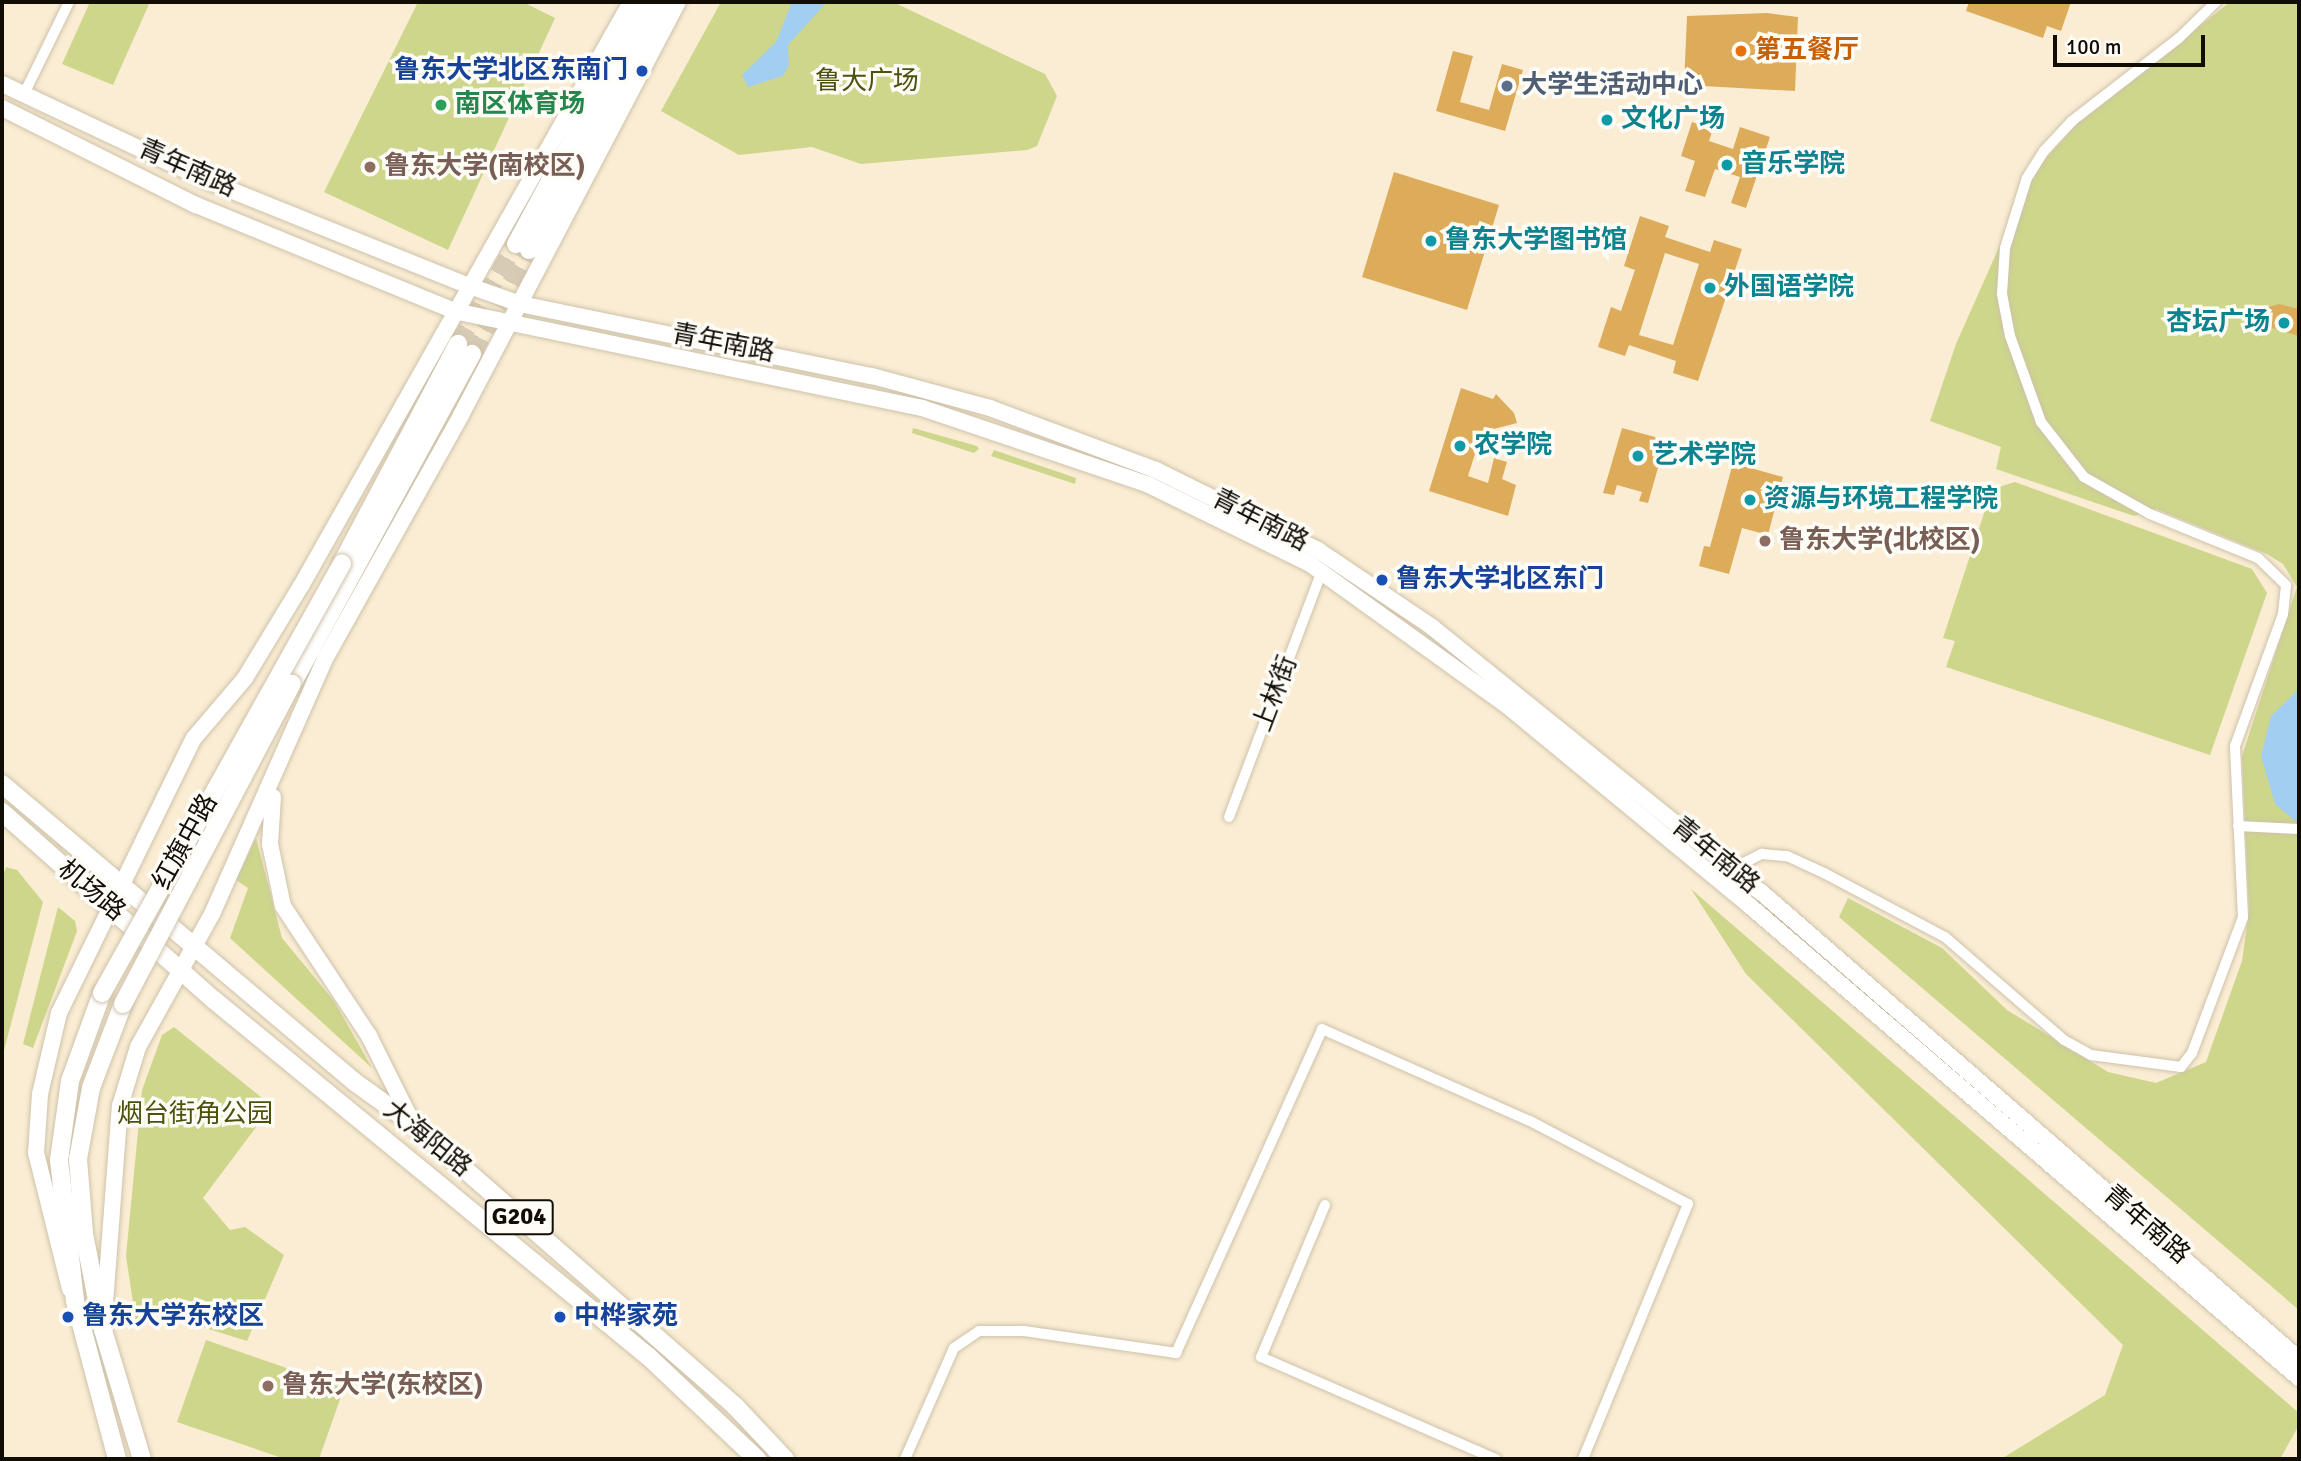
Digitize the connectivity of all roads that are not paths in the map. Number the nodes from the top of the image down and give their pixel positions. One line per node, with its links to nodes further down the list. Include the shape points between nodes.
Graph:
1 (69, 2): 8 (street)
2 (631, 2): 10 (main road)
3 (647, 2): 4 (main road, via 523,247)
4 (662, 2)
5 (678, 2): 11 (main road)
6 (2216, 2): 21 (street, via 2201,20 2072,121 2044,152 2027,178 2005,248 2002,294 2010,336 2041,422 2084,477 2150,514 2258,558 2283,578 2288,594 2283,614 2235,746)
7 (2, 84): 8 (main road, 青年南路)
8 (24, 94): 10 (main road, 青年南路, via 208,181)
9 (2, 108): 12 (main road, 青年南路, via 196,205)
10 (467, 285): 11 (main road, 青年南路); 12 (main road)
11 (520, 304): 13 (main road); 23 (main road, 青年南路, via 928,390 1156,470 1318,550 1374,584)
12 (454, 311): 13 (main road, 青年南路); 24 (main road, via 363,481 245,678 194,738)
13 (507, 326): 15 (main road, 青年南路, via 865,393 985,426 1149,485); 16 (main road, via 385,547)
14 (465, 349): 16 (main road, 红旗中路)
15 (1322, 571): 20 (street, 上林街); 33 (main road, 青年南路, via 1525,721)
16 (358, 572): 17 (main road); 30 (main road, 红旗中路, bridge, via 92,1013 70,1081 59,1160); 31 (main road, 红旗中路, bridge, via 292,684 114,1022 88,1101 78,1159 85,1234)
17 (279, 774): 26 (main road); 28 (main road, via 270,844 283,906 369,1036)
18 (2, 784): 24 (main road, 机场路 / G204)
19 (2, 812): 25 (main road, 机场路 / G204)
20 (1229, 817)
21 (2238, 826): 22 (street); 23 (street, via 2243,917 2192,1053 2181,1067 2130,1063 2073,1045 1945,937 1787,856 1762,854)
22 (2299, 829)
23 (1732, 869): 32 (main road, 青年南路)
24 (121, 889): 25 (main road); 26 (main road, 大海阳路 / G204)
25 (109, 907): 27 (main road, 机场路 / G204); 30 (main road, via 47,1053 36,1125 47,1215)
26 (195, 946): 27 (main road); 28 (main road, 大海阳路 / G204)
27 (182, 968): 31 (main road, via 150,1021 120,1106); 36 (main road, 大海阳路 / G204, via 226,1010 638,1348)
28 (413, 1124): 37 (main road, 大海阳路 / G204, via 735,1406)
29 (1325, 1205): 39 (street, via 1261,1357)
30 (75, 1301): 34 (main road, 红旗中路)
31 (103, 1330): 35 (main road, 红旗中路)
32 (2299, 1359)
33 (2299, 1378)
34 (117, 1459)
35 (142, 1459)
36 (757, 1459)
37 (785, 1459)
38 (905, 1459): 40 (street, via 954,1348 979,1331 1024,1331 1176,1353 1322,1029 1530,1121 1688,1204)
39 (1496, 1459)
40 (1583, 1459)

